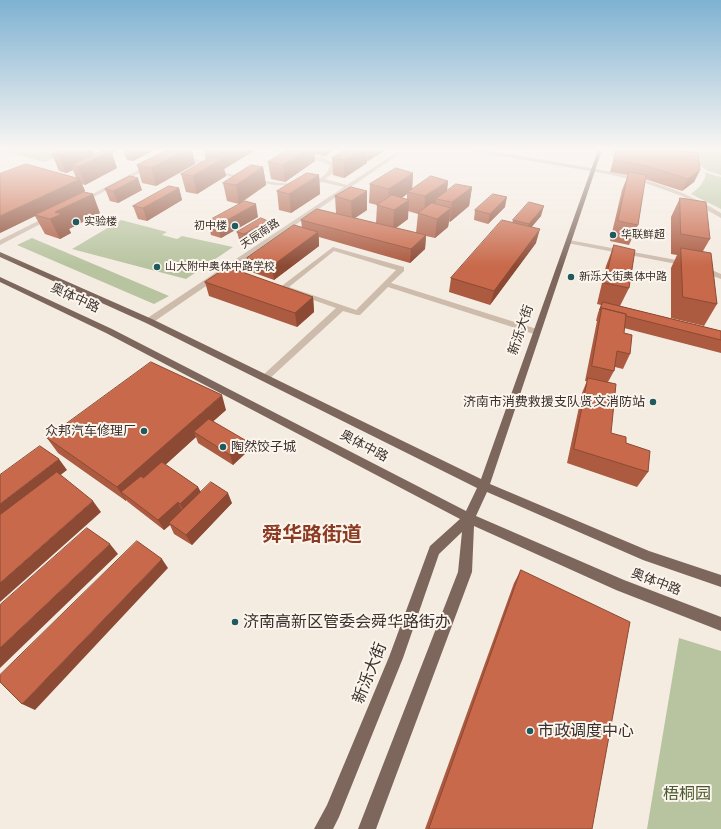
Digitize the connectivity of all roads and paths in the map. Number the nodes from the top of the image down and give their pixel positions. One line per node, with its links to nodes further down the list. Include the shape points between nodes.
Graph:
1 (106, 189): 5 (street)
2 (345, 189): 15 (street, 天辰南路)
3 (588, 189): 8 (main road, 新泺大街)
4 (670, 189): 7 (street)
5 (77, 203)
6 (56, 214): 9 (street)
7 (721, 216)
8 (569, 242): 11 (street, via 696,266); 16 (main road, 新泺大街)
9 (0, 243)
10 (0, 254): 15 (main road, 奥体中路)
11 (721, 277)
12 (0, 279): 19 (main road, 奥体中路, via 109,331)
13 (387, 284): 14 (street, via 357,313); 14 (street, via 402,269 332,249 283,288); 16 (street)
14 (341, 308): 17 (street)
15 (149, 321): 17 (main road, 奥体中路)
16 (537, 332): 18 (main road, 新泺大街)
17 (265, 378): 18 (main road, 奥体中路)
18 (484, 486): 19 (main road, 新泺大街); 20 (main road, 奥体中路, via 647,556)
19 (469, 518): 21 (main road, 奥体中路, via 621,585); 22 (main road, 新泺大街, via 434,550 396,658 333,811); 23 (main road, 新泺大街, via 465,572)
20 (721, 581)
21 (721, 624)
22 (323, 829)
23 (367, 829)

